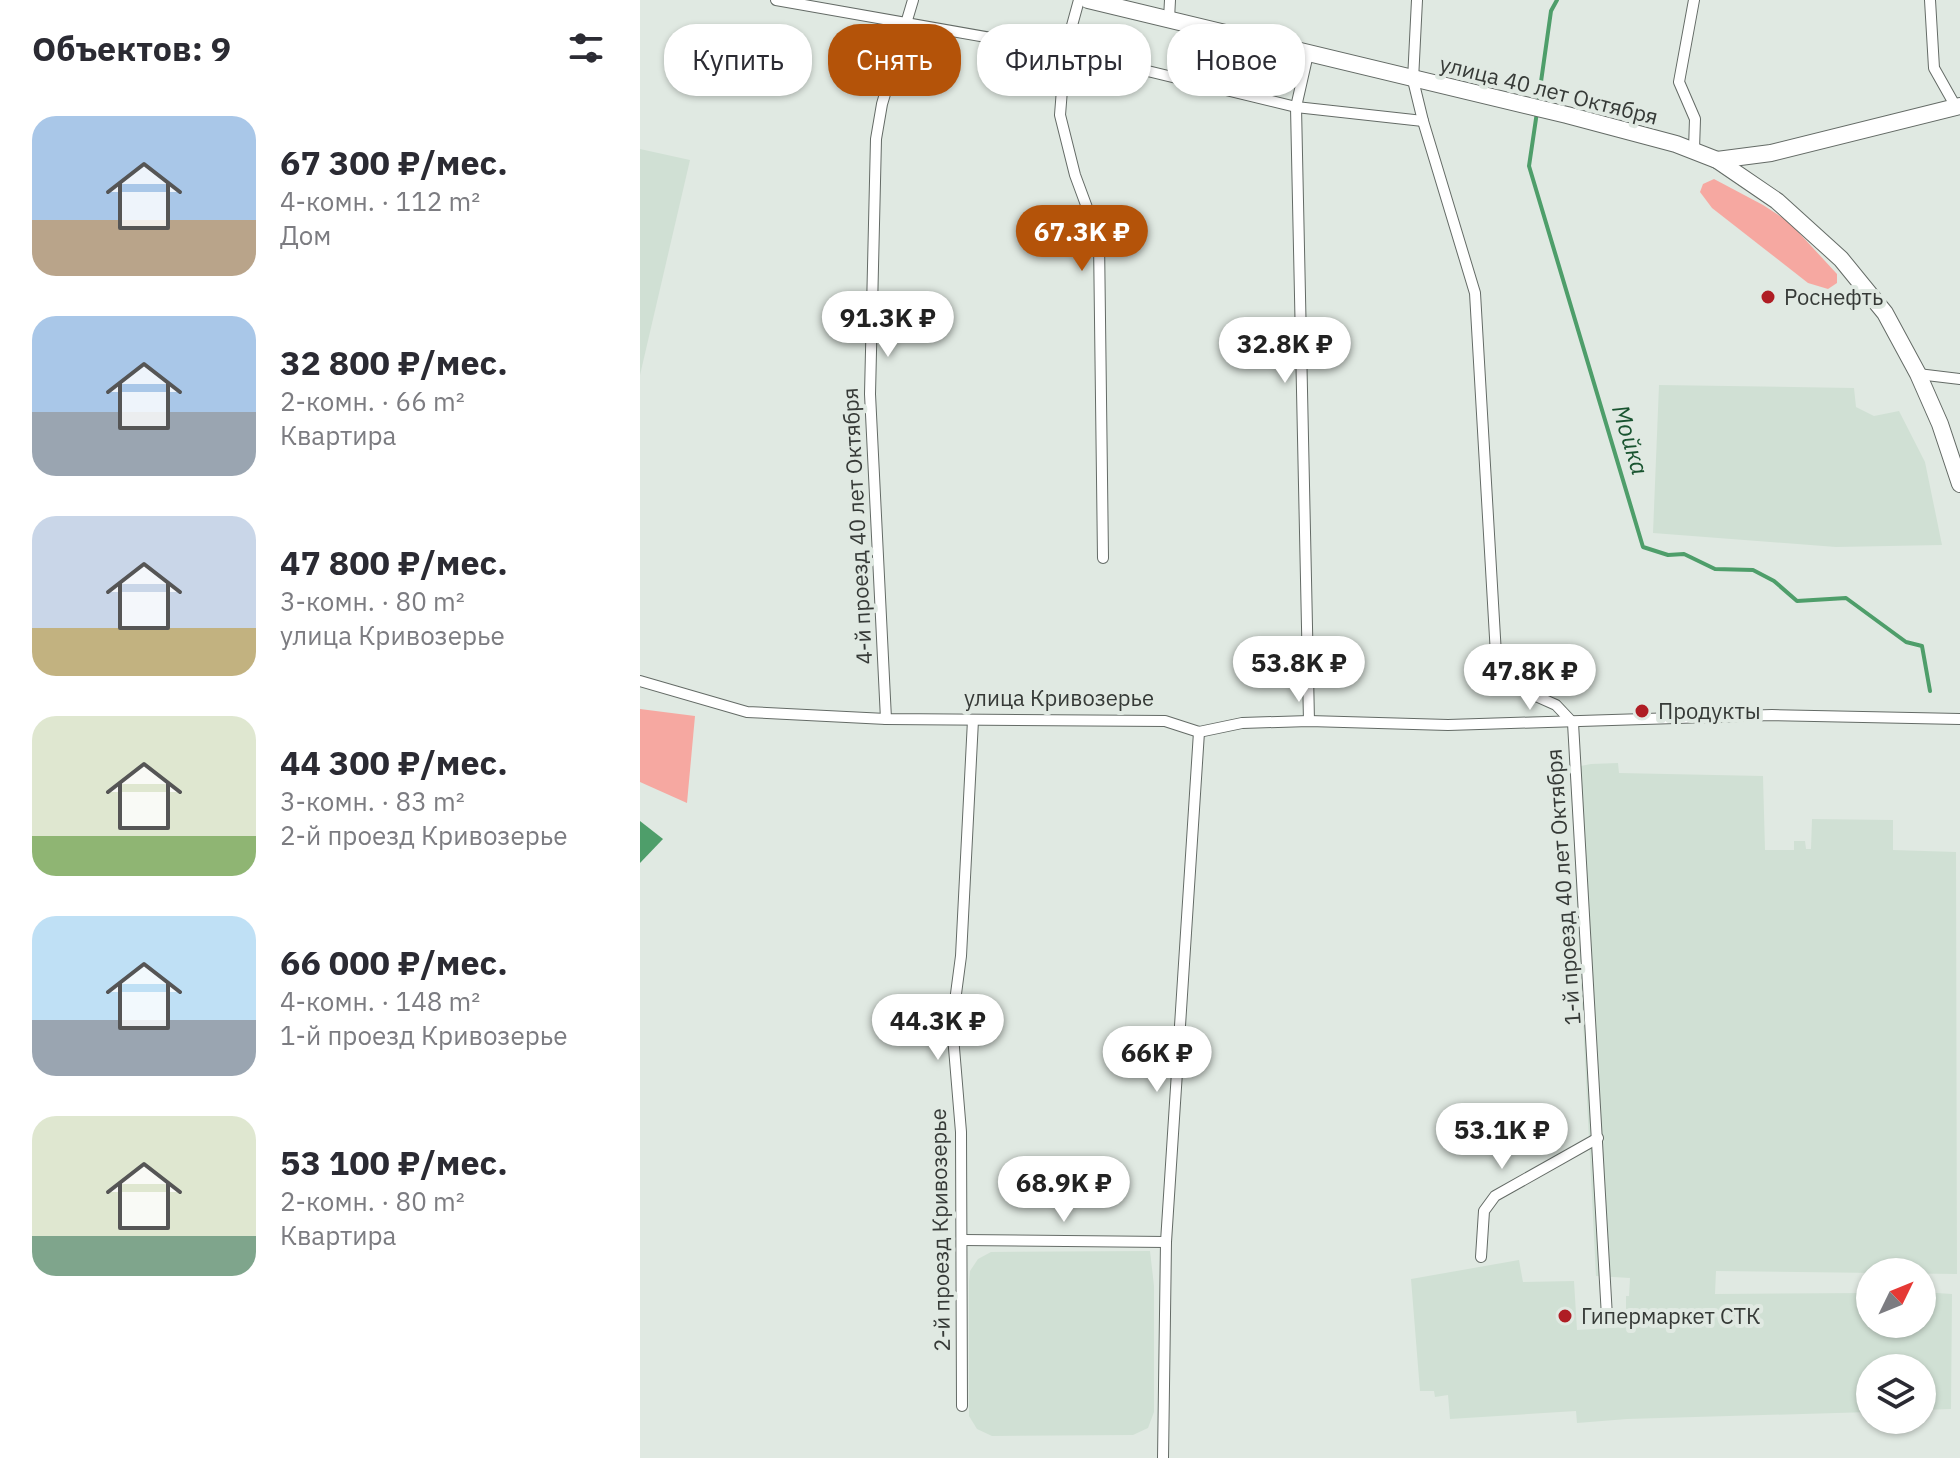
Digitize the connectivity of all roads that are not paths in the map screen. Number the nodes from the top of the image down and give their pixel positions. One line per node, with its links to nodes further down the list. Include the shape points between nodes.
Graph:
1 (776, 0): 10 (street)
2 (913, 0): 10 (street, 4-й проезд 40 лет Октября)
3 (1079, 0): 11 (street)
4 (1088, 0): 9 (main road, улица 40 лет Октября)
5 (1170, 0): 9 (street)
6 (1417, 0): 15 (street)
7 (1694, 0): 20 (street, via 1679,82 1695,119)
8 (1930, 0): 18 (street, via 1934,68)
9 (1169, 19): 13 (main road, улица 40 лет Октября)
10 (906, 23): 12 (street); 27 (street, 4-й проезд 40 лет Октября, via 876,139 870,394)
11 (1072, 24)
12 (977, 36)
13 (1308, 54): 15 (main road, улица 40 лет Октября); 17 (street)
14 (1151, 72): 17 (street)
15 (1413, 80): 19 (street); 20 (main road, улица 40 лет Октября)
16 (1061, 96): 25 (street, via 1060,115 1075,175 1099,240)
17 (1296, 107): 19 (street); 30 (street)
18 (1958, 107): 21 (main road, via 1771,153)
19 (1423, 121): 31 (street, 1-й проезд 40 лет Октября, via 1475,293 1497,672 1556,705)
20 (1694, 149): 21 (main road, улица 40 лет Октября)
21 (1717, 160): 22 (main road, via 1777,201 1841,259 1885,313)
22 (1918, 374): 23 (street); 24 (main road)
23 (1960, 379)
24 (1960, 484)
25 (1103, 558)
26 (640, 681): 27 (street, улица Кривозерье, via 747,712)
27 (886, 719): 29 (street, улица Кривозерье)
28 (1960, 719): 31 (street, улица Кривозерье, via 1772,715)
29 (973, 720): 32 (street, улица Кривозерье, via 1165,721); 34 (street, 2-й проезд Кривозерье, via 961,956 952,1024)
30 (1309, 721): 31 (street, улица Кривозерье); 32 (street, улица Кривозерье, via 1242,723)
31 (1573, 723): 33 (street, 1-й проезд 40 лет Октября)
32 (1199, 732): 35 (street)
33 (1598, 1138): 36 (street, via 1495,1196 1484,1211); 37 (street, 1-й проезд 40 лет Октября)
34 (963, 1240): 35 (street); 38 (street, 2-й проезд Кривозерье)
35 (1166, 1242): 39 (street)
36 (1481, 1257)
37 (1607, 1317)
38 (962, 1406)
39 (1163, 1458)

